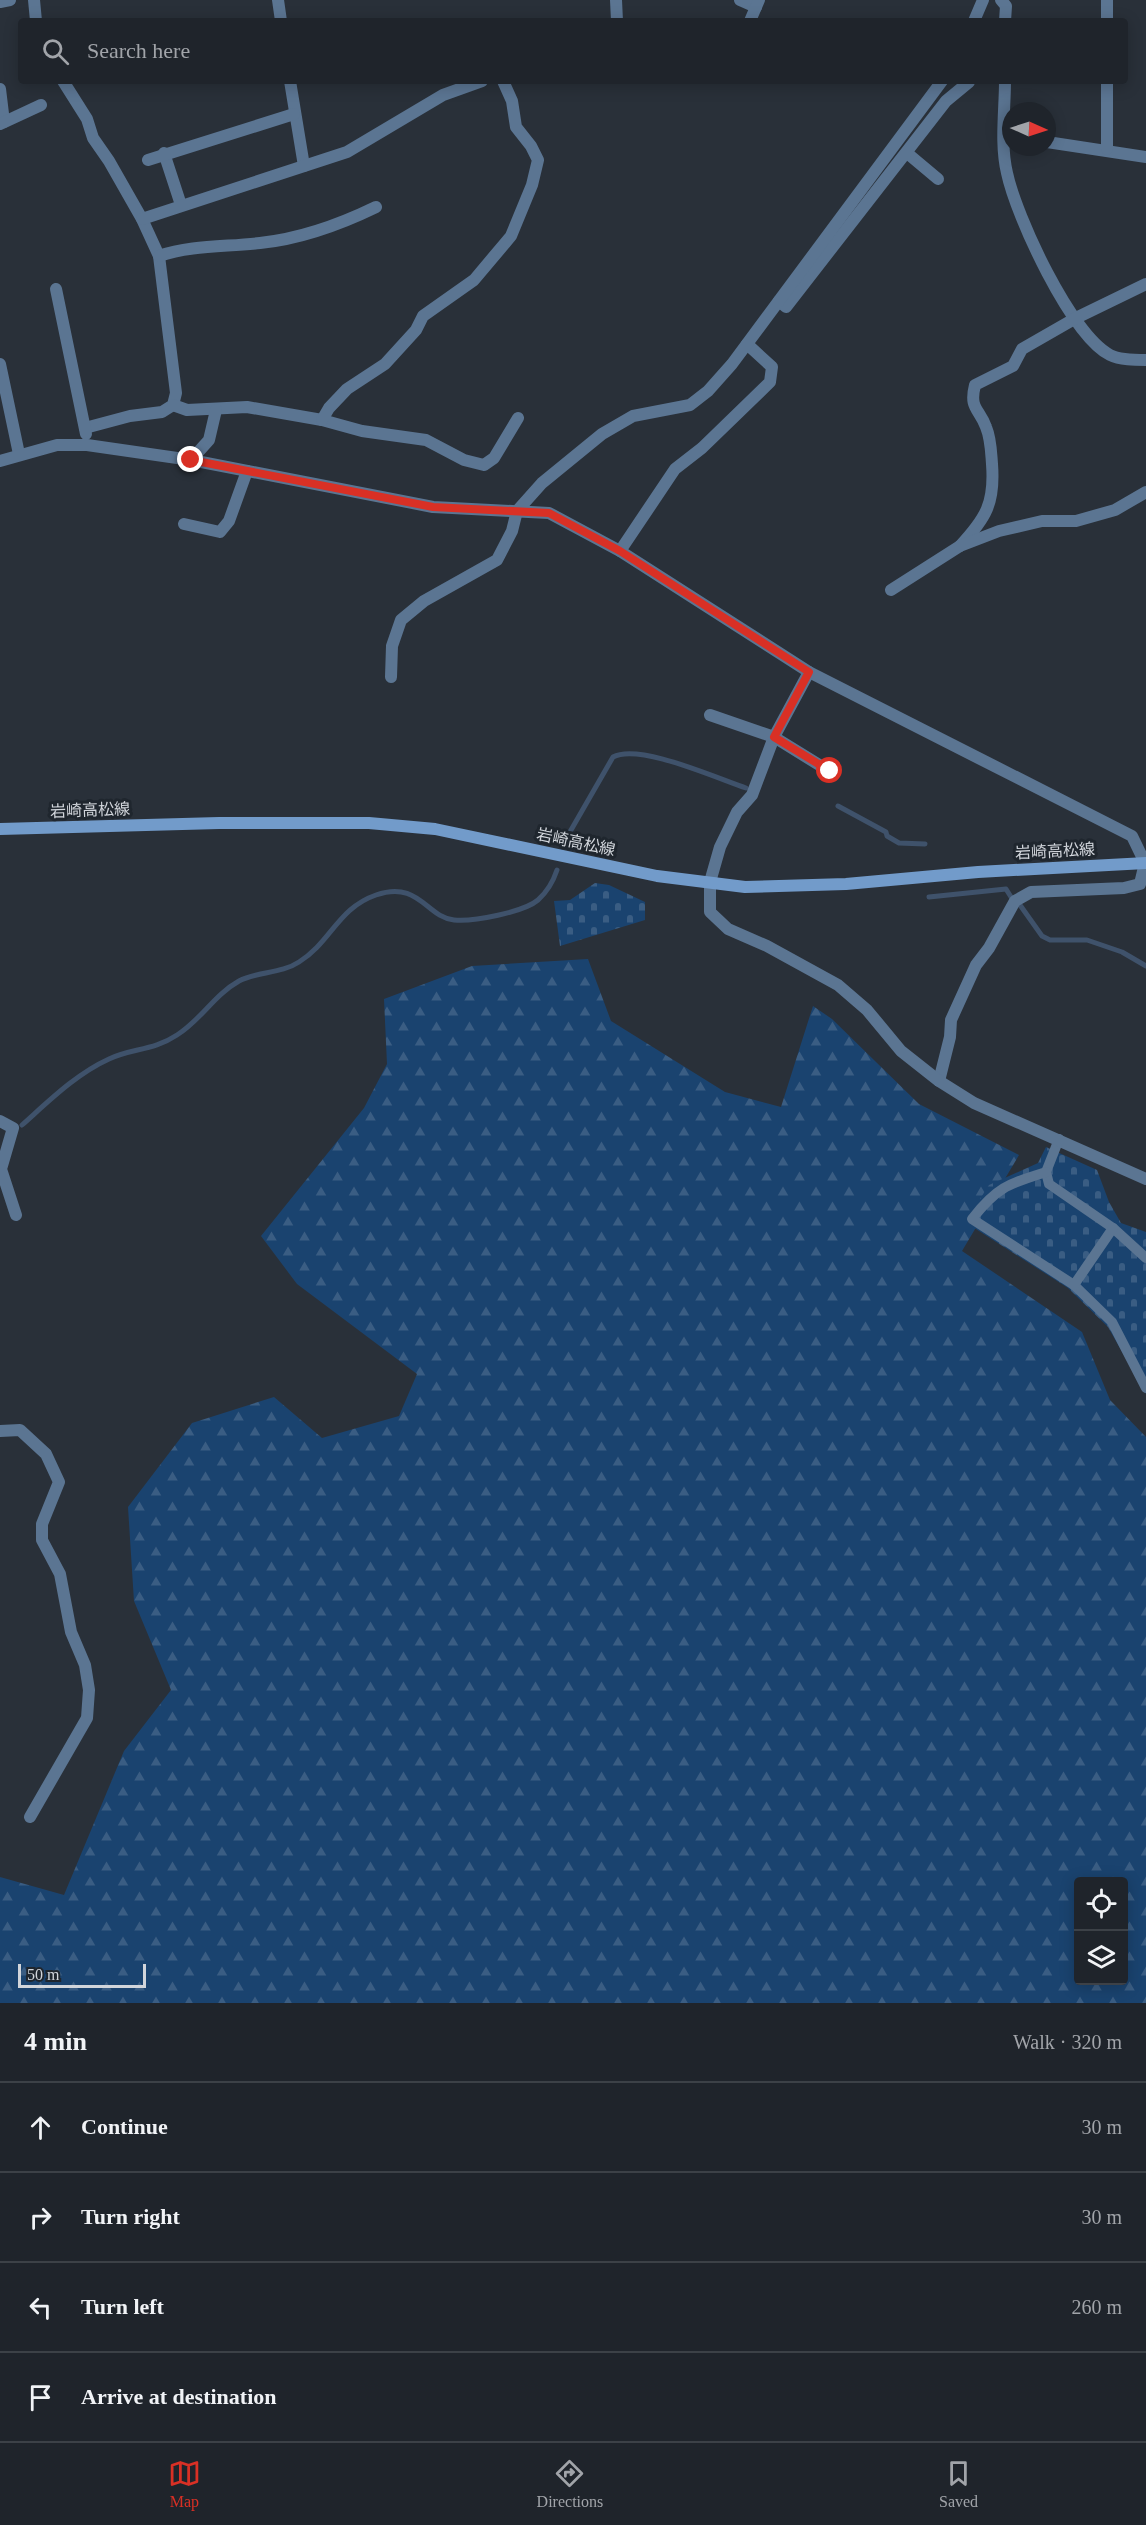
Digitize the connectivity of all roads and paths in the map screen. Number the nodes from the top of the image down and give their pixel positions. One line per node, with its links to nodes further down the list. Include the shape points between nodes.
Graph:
1 (10, 0): 9 (street)
2 (34, 0): 11 (street)
3 (278, 0): 12 (street)
4 (616, 0): 13 (street)
5 (740, 0): 10 (street)
6 (983, 0): 15 (street)
7 (1001, 0): 16 (street, via 1006,6)
8 (1107, 0): 17 (street)
9 (0, 2)
10 (758, 3): 14 (street)
11 (36, 18)
12 (281, 18)
13 (617, 18)
14 (751, 18)
15 (975, 18)
16 (1005, 18)
17 (1107, 18)
18 (65, 84): 42 (street)
19 (290, 84): 29 (street)
20 (474, 84): 38 (street, via 443,95 347,152)
21 (504, 84): 54 (street, via 512,101 516,128 538,160 511,236 474,280 423,316 416,330 385,364 347,390)
22 (940, 84): 46 (street)
23 (967, 84): 34 (street, via 946,101)
24 (1005, 84): 27 (street)
25 (1107, 84): 32 (street)
26 (0, 89): 30 (street)
27 (1006, 102)
28 (41, 105): 30 (street)
29 (294, 114): 33 (street); 38 (street)
30 (2, 123)
31 (1056, 143): 32 (street)
32 (1107, 149): 36 (street)
33 (164, 153): 37 (street); 40 (street)
34 (907, 153): 39 (street); 46 (street, via 786,307)
35 (1007, 156): 47 (street, via 1006,173 1023,224)
36 (1146, 157)
37 (148, 160)
38 (304, 166): 40 (street)
39 (938, 179)
40 (181, 205): 42 (street)
41 (376, 207): 43 (street, via 344,222 263,243 176,250)
42 (142, 219): 43 (street)
43 (159, 256): 51 (street, via 176,393)
44 (1146, 284): 47 (street)
45 (56, 289): 55 (street)
46 (779, 301): 48 (street)
47 (1076, 318): 49 (street, via 1112,356); 64 (street, via 1022,349 1013,366 975,385 972,398 990,436 994,485 986,515)
48 (747, 344): 62 (street, via 708,391 690,405 633,416 602,434 542,483); 65 (street, via 772,367 770,382 675,470)
49 (1146, 360)
50 (0, 364): 57 (street)
51 (173, 405): 52 (street, via 187,410); 55 (street, via 162,412)
52 (216, 410): 54 (street, via 247,407); 59 (street, via 208,440)
53 (518, 418): 54 (street, via 494,458 484,465 464,460 426,440 362,431)
54 (322, 420)
55 (85, 428): 56 (street)
56 (87, 445): 57 (street, via 57,445); 59 (street)
57 (19, 454): 58 (street)
58 (0, 460)
59 (191, 460): 60 (street)
60 (247, 471): 62 (street, via 433,507); 63 (street, via 230,521 220,532)
61 (1146, 492): 64 (street, via 1115,510 1076,521 1042,521)
62 (517, 511): 65 (street, via 549,513); 68 (street, via 497,560 424,601 401,620 392,646)
63 (184, 524)
64 (960, 546): 66 (street)
65 (620, 551): 67 (street)
66 (891, 590)
67 (809, 672): 70 (street); 73 (street, via 1124,831 1132,836)
68 (391, 677)
69 (710, 715): 70 (street)
70 (774, 737): 71 (street); 74 (street, via 752,795 737,812 720,847)
71 (830, 771)
72 (0, 829): 74 (main road, 岩崎高松線, via 369,823 435,829 657,876)
73 (1145, 863): 74 (main road, 岩崎高松線, via 846,884 746,887); 75 (street, via 1140,884 1031,892 1015,901 976,965 951,1020)
74 (710, 882): 75 (street, via 710,912 729,929 838,985 867,1010 901,1051)
75 (939, 1081): 77 (street, via 975,1103)
76 (0, 1121): 80 (street, via 13,1128 0,1169)
77 (1059, 1139): 78 (lane); 79 (street)
78 (1046, 1172): 81 (lane, via 1049,1184); 83 (lane, via 991,1194 972,1219)
79 (1146, 1179)
80 (16, 1215)
81 (1113, 1228): 82 (lane); 83 (lane)
82 (1146, 1258)
83 (1074, 1285): 84 (lane, via 1112,1322)
84 (1146, 1388)
85 (0, 1431): 86 (street, via 20,1430 46,1454 55,1469 59,1482 42,1524 42,1540 60,1574 71,1632 85,1665 89,1690 87,1718)
86 (30, 1817)

